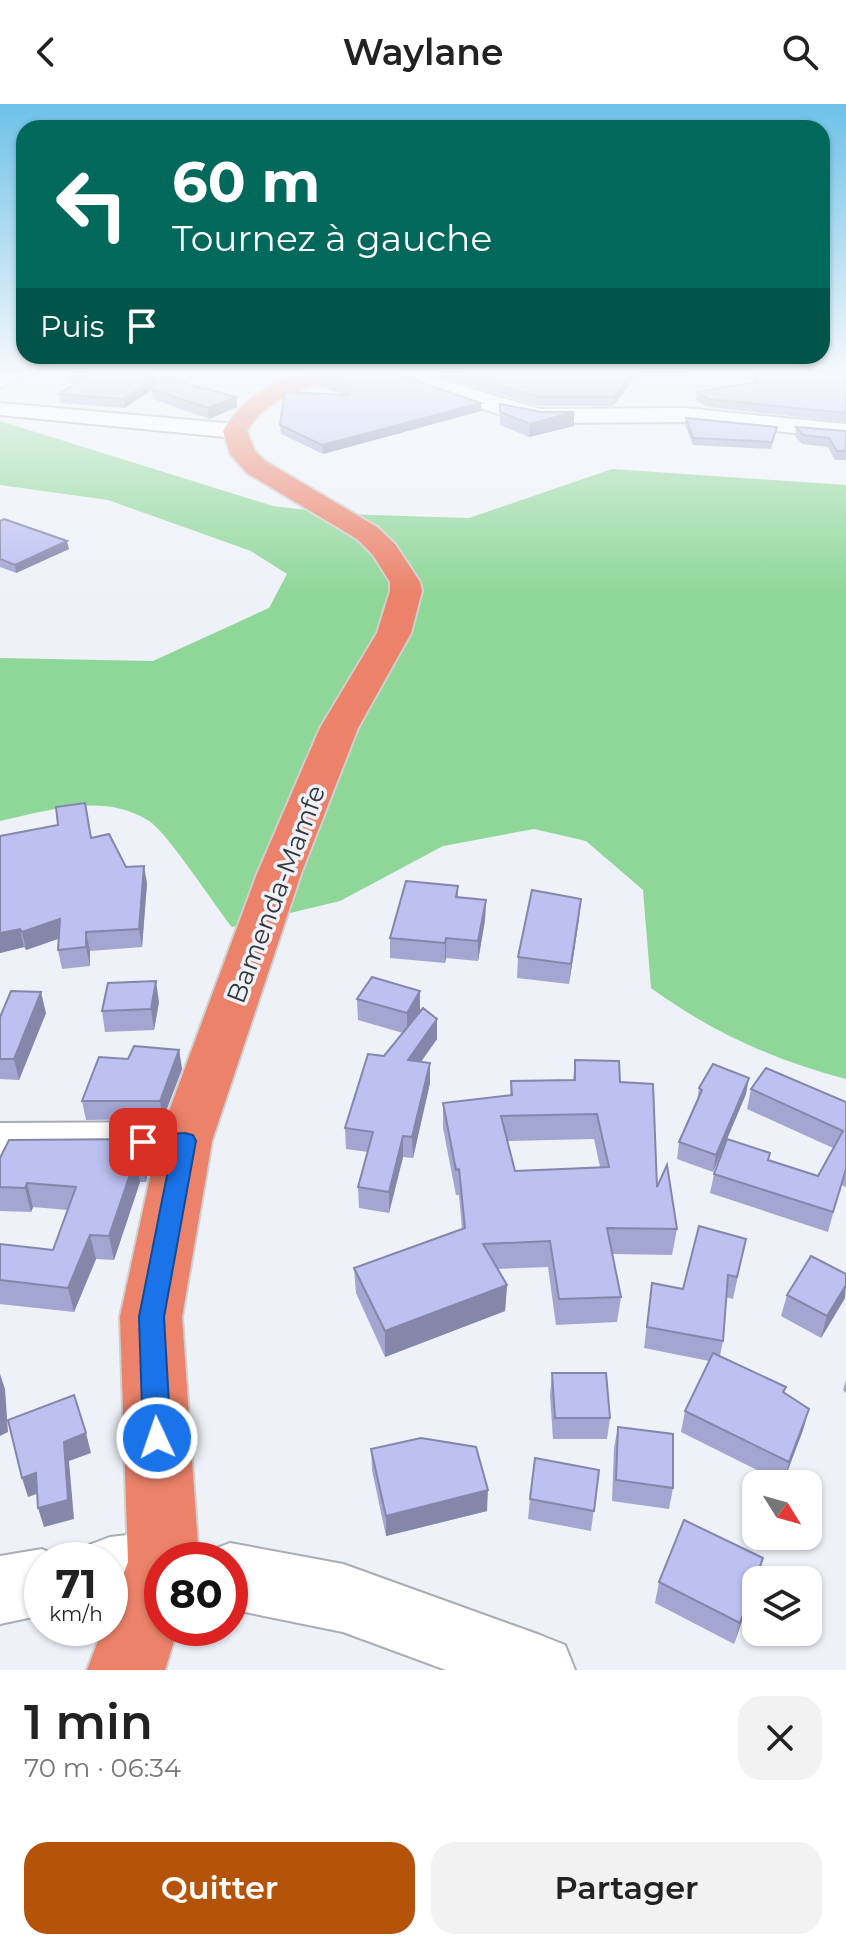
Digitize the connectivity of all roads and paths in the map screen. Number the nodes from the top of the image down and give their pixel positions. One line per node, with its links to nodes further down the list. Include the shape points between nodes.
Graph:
1 (241, 448): 2 (highway, Bamenda-Mamfe, via 256,467 367,533 405,582 400,612 339,728 279,874)
2 (185, 1141): 3 (street); 4 (highway, Bamenda-Mamfe, via 151,1317)
3 (0, 1142)
4 (161, 1542)
5 (248, 1580): 10 (street, via 343,1598)
6 (24, 1585): 7 (street)
7 (0, 1590)
8 (144, 1617): 9 (highway, Bamenda-Mamfe)
9 (126, 1670)
10 (540, 1670)

